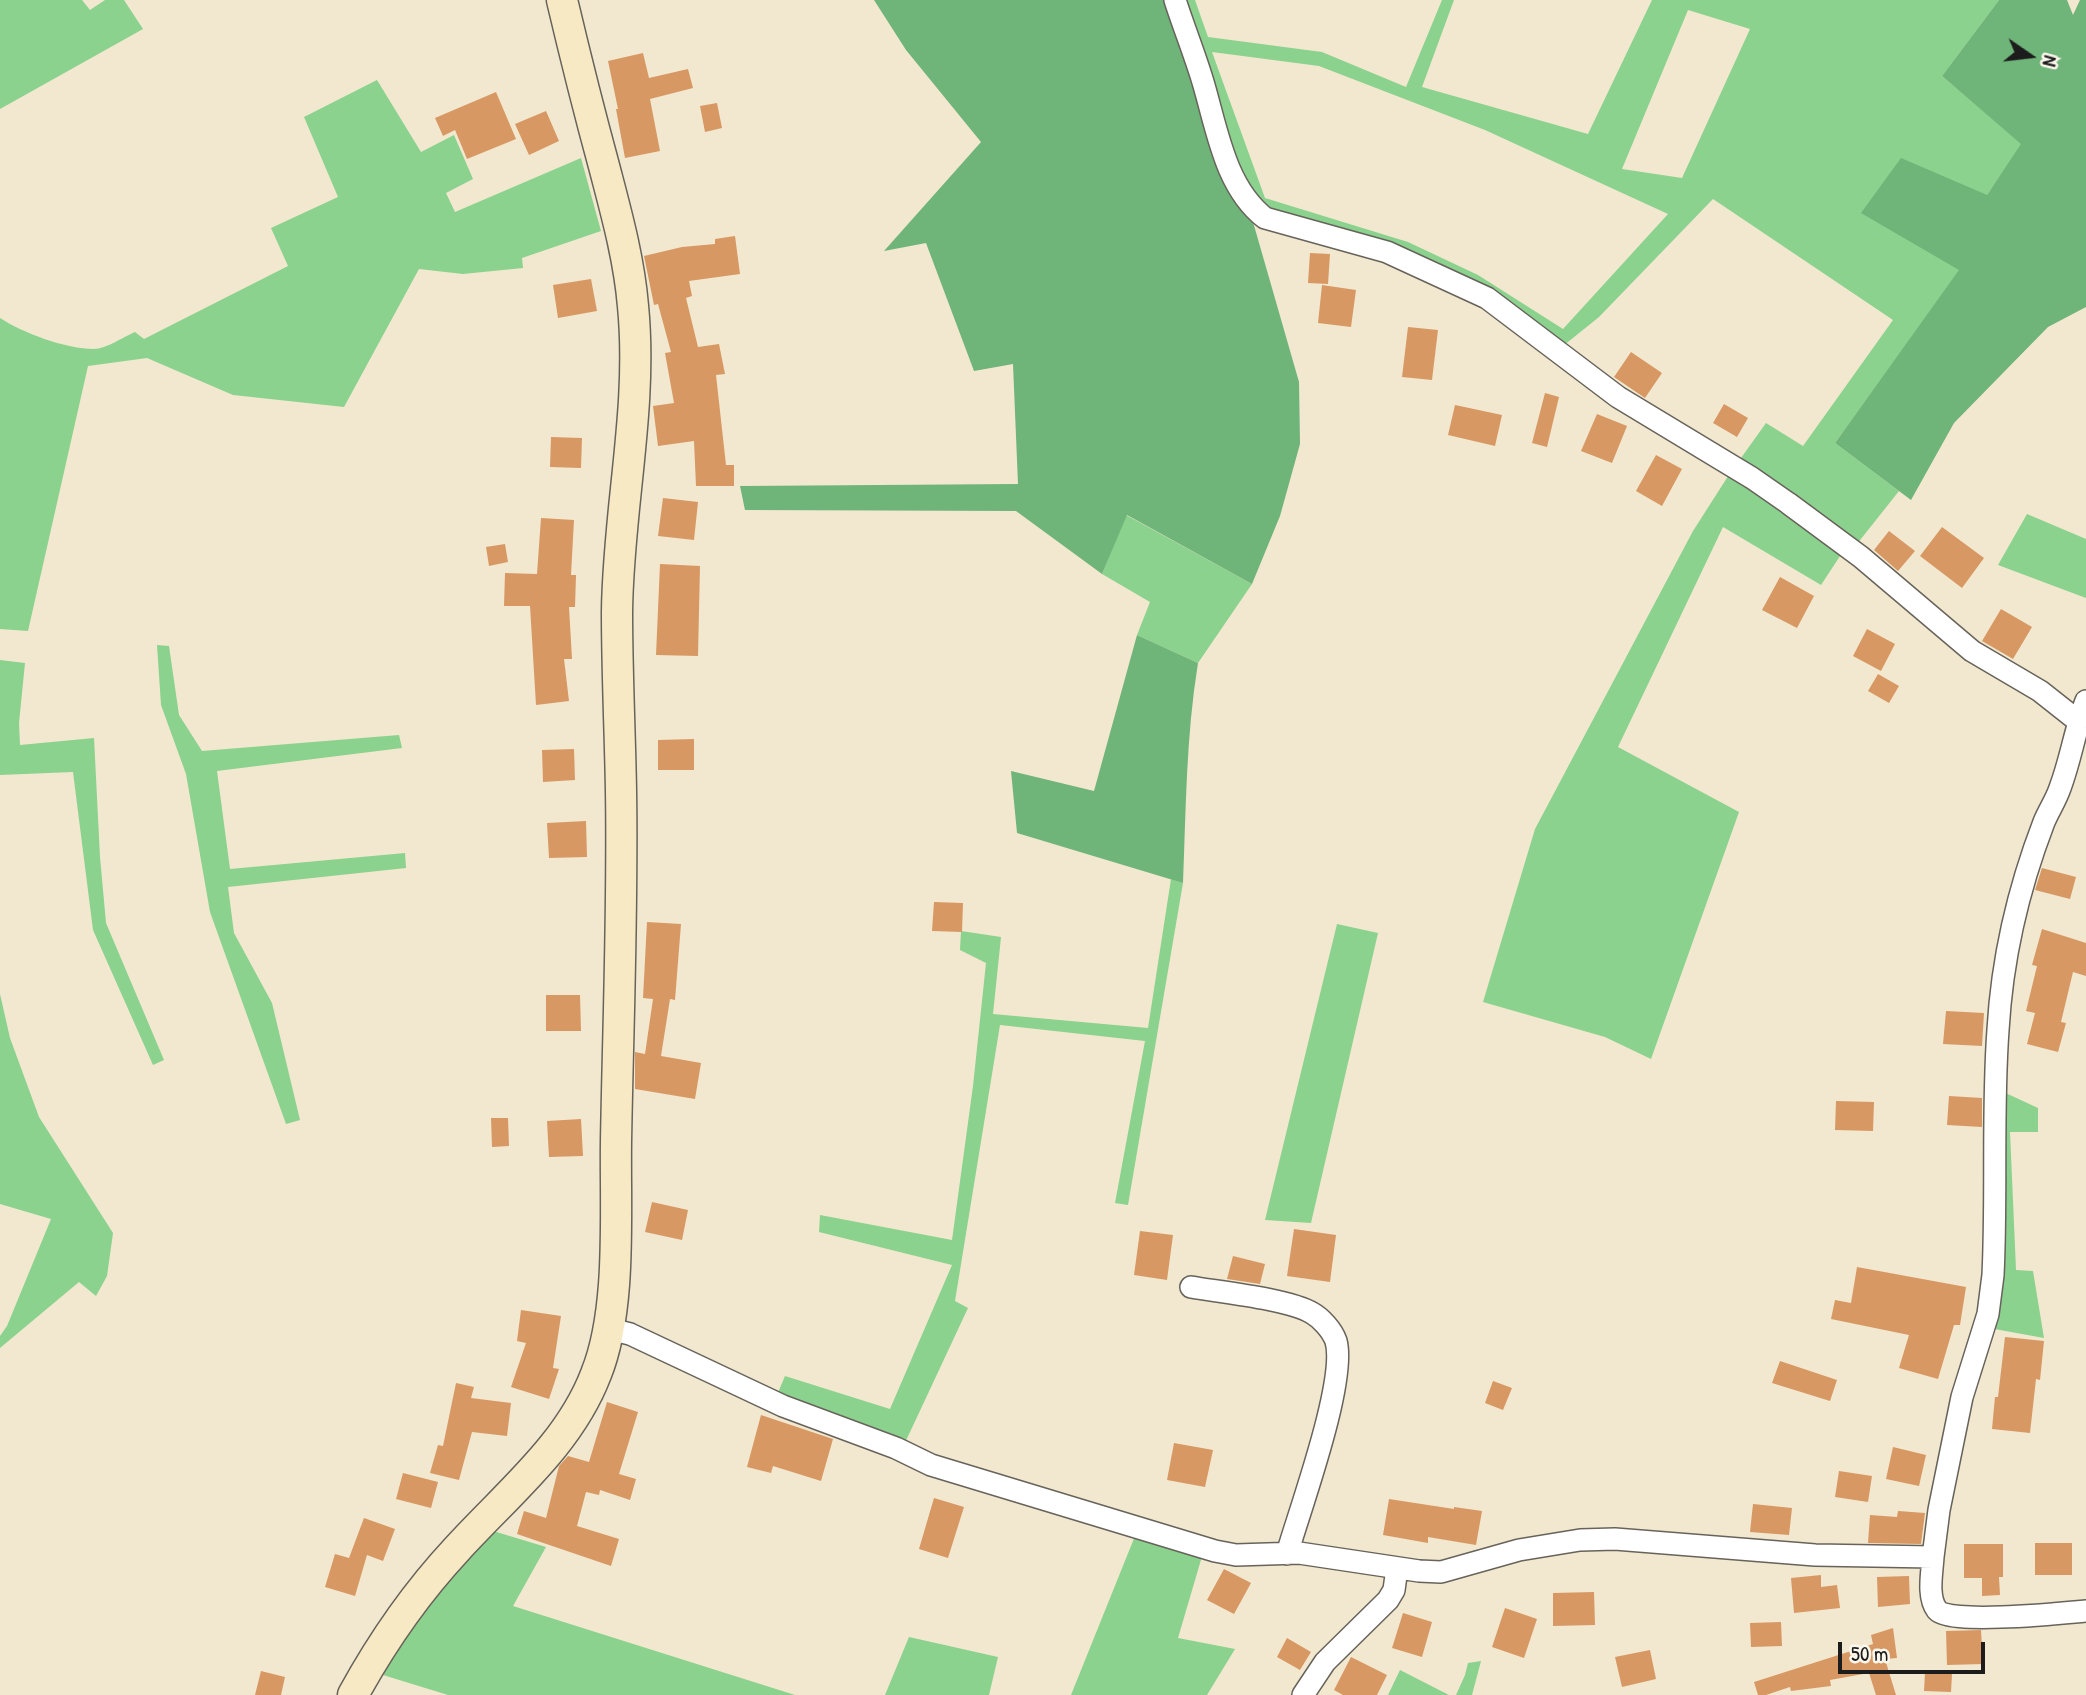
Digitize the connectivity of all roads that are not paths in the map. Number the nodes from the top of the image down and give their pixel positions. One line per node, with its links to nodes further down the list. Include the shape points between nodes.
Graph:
1 (562, 0): 5 (street, via 624,244 636,345 617,607 621,895)
2 (1175, 0): 3 (street, via 1226,158 1241,192 1265,218 1387,252 1487,298 1618,397 1788,503 1972,650)
3 (2082, 711): 7 (street, via 2060,789 2030,863 2003,976 1993,1275 1981,1343 1962,1397)
4 (1191, 1287): 6 (street, via 1311,1312 1326,1324 1335,1340 1332,1400)
5 (610, 1329): 6 (street, via 931,1465 1215,1551); 10 (street, via 597,1374 564,1433 407,1608)
6 (1287, 1554): 8 (street)
7 (1933, 1558): 8 (street, via 1826,1556 1615,1539 1519,1550 1441,1572); 9 (street, via 1931,1591 1941,1614 1976,1617)
8 (1397, 1568): 11 (street, via 1388,1600 1325,1662)
9 (2086, 1611)
10 (353, 1695)
11 (1303, 1695)

